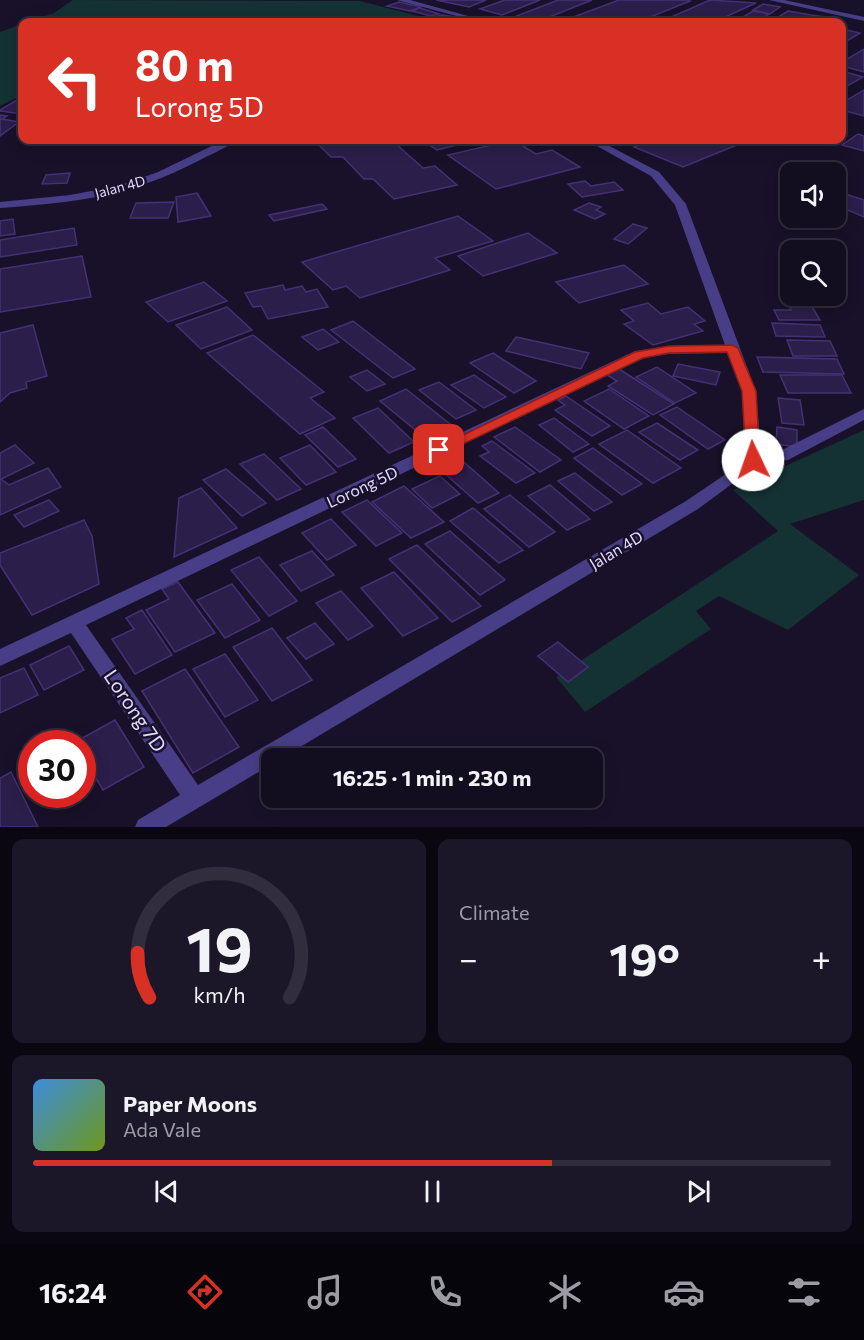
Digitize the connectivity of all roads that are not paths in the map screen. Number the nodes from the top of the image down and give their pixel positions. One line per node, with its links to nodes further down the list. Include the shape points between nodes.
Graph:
1 (402, 0): 3 (street)
2 (773, 0): 4 (street)
3 (471, 18)
4 (864, 19)
5 (223, 144): 7 (street, Jalan 4D, via 122,189 77,198)
6 (599, 144): 8 (street, via 655,174 680,204)
7 (0, 205)
8 (732, 348): 10 (street, via 749,391); 11 (street, Lorong 5D, via 640,354)
9 (864, 414): 10 (street, via 782,456)
10 (753, 460): 13 (street, Jalan 4D, via 746,469 692,505)
11 (74, 623): 12 (street, Lorong 5D); 13 (street, Lorong 7D)
12 (0, 658)
13 (195, 799): 14 (street, Jalan 4D)
14 (146, 827)

